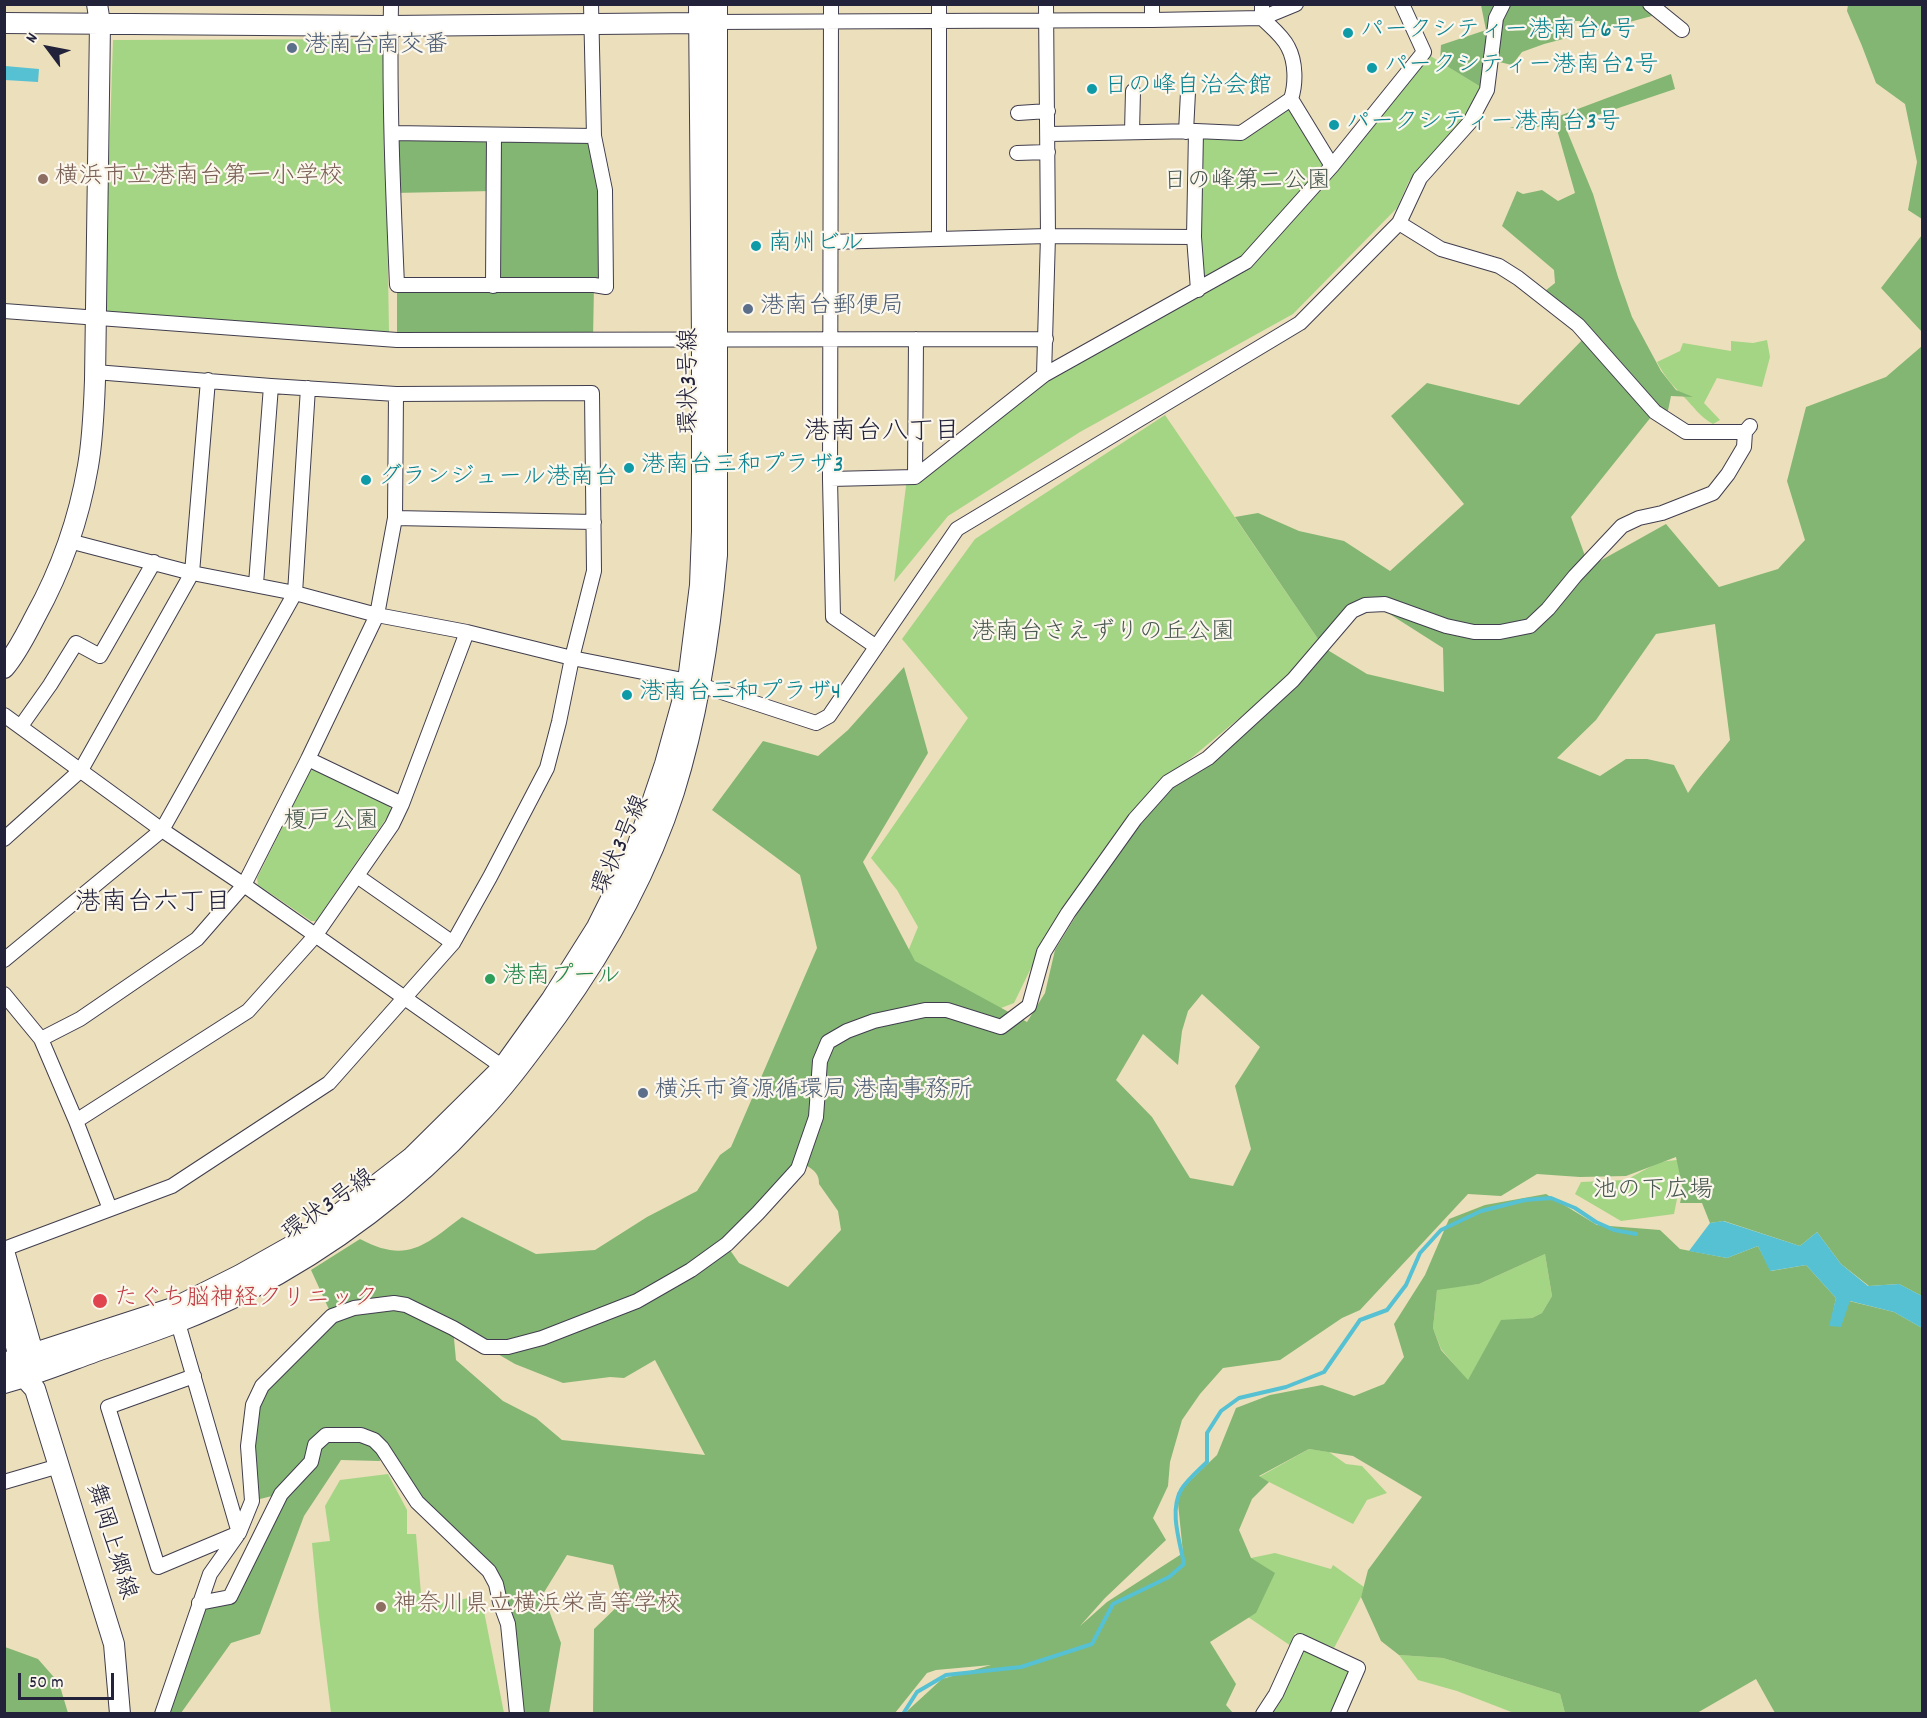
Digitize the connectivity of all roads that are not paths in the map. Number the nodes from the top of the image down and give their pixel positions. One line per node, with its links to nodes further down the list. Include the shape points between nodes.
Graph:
1 (391, 4): 20 (street)
2 (591, 4): 19 (street)
3 (831, 4): 18 (street)
4 (939, 4): 16 (street)
5 (1046, 4): 15 (street)
6 (1152, 4): 14 (street)
7 (1296, 4): 11 (street)
8 (1402, 4): 35 (street, via 1424,52)
9 (1503, 4): 36 (street, via 1496,18 1487,90 1470,122 1420,178)
10 (1650, 4): 21 (street)
11 (1262, 11): 14 (street); 24 (street, via 1288,45 1294,66)
12 (708, 13): 18 (street); 19 (street); 45 (street, 環状3号線)
13 (99, 14): 17 (street); 20 (street); 44 (street)
14 (1152, 20): 15 (street)
15 (1046, 21): 16 (street); 25 (street)
16 (940, 22): 18 (street); 39 (street)
17 (4, 23)
18 (831, 23): 40 (street)
19 (590, 25): 20 (street); 32 (street)
20 (389, 26): 29 (street)
21 (1682, 30)
22 (1133, 91): 28 (street)
23 (1188, 92): 27 (street)
24 (1291, 99): 27 (street, via 1241,133); 35 (street)
25 (1048, 111): 26 (street); 30 (street)
26 (1018, 113)
27 (1191, 131): 28 (street); 38 (street)
28 (1132, 132): 30 (street)
29 (392, 133): 31 (street); 41 (street, via 397,285)
30 (1048, 134): 33 (street)
31 (494, 135): 32 (street); 41 (street)
32 (594, 136): 41 (street, via 604,190 606,286)
33 (1048, 152): 34 (street); 37 (street)
34 (1017, 153)
35 (1332, 166): 42 (street, via 1246,262)
36 (1399, 224): 66 (street, via 1300,323 957,529); 96 (street, via 1441,249 1499,266 1518,278 1578,325 1655,412 1686,432 1748,429 1743,447 1713,493 1622,526 1530,626 1474,632 1385,604 1365,605 1352,611 1293,680 1208,758 1168,782 1129,827 1044,952 1029,1006 1001,1027 947,1010 925,1010 874,1021 828,1042 820,1061 816,1117 798,1169 729,1242 691,1270 637,1301 508,1347 485,1347 406,1305 354,1308 332,1316 262,1386 254,1405 249,1446 252,1501)
37 (1048, 236): 38 (street); 39 (street); 48 (street)
38 (1194, 237): 42 (street)
39 (939, 239): 40 (street)
40 (829, 242): 46 (street)
41 (493, 286)
42 (1198, 290): 50 (street)
43 (4, 311): 44 (street)
44 (96, 319): 45 (street, via 397,340); 49 (street)
45 (709, 339): 46 (street); 69 (street, 環状3号線)
46 (830, 339): 47 (street); 56 (street)
47 (916, 339): 48 (street); 55 (street)
48 (1046, 339): 50 (street)
49 (95, 372): 51 (street); 59 (street, via 88,466)
50 (1044, 375): 55 (street)
51 (208, 380): 52 (street); 61 (street)
52 (271, 386): 53 (street); 62 (street)
53 (308, 388): 54 (street); 63 (street)
54 (396, 394): 57 (street); 58 (street, via 592,393)
55 (915, 477): 56 (street)
56 (830, 479): 66 (street, via 833,617)
57 (395, 518): 58 (street); 64 (street)
58 (594, 522): 67 (street, via 594,571)
59 (69, 541): 60 (street); 68 (street, via 45,599)
60 (154, 562): 61 (street); 71 (street, via 100,656 76,643)
61 (192, 573): 62 (street); 73 (street)
62 (256, 584): 63 (street)
63 (295, 592): 64 (street); 75 (street)
64 (377, 615): 65 (street); 72 (street)
65 (467, 632): 67 (street); 74 (street)
66 (875, 646): 69 (street, via 829,716 816,723)
67 (572, 657): 69 (street); 80 (street, via 547,768)
68 (4, 668)
69 (694, 684): 85 (street, 環状3号線, via 637,847 597,927)
70 (4, 715): 71 (street)
71 (21, 726): 73 (street)
72 (308, 759): 74 (street); 78 (street)
73 (81, 770): 75 (street); 76 (street)
74 (402, 804): 77 (street)
75 (162, 830): 78 (street); 81 (street)
76 (4, 839)
77 (357, 876): 79 (street); 80 (street)
78 (244, 885): 79 (street); 84 (street, via 197,939 80,1019)
79 (315, 936): 83 (street); 86 (street, via 248,1011)
80 (453, 943): 83 (street)
81 (4, 960)
82 (4, 994): 84 (street)
83 (404, 998): 85 (street); 87 (street, via 329,1083 172,1186)
84 (41, 1039): 86 (street)
85 (509, 1071): 90 (street, 環状3号線, via 411,1158 330,1221)
86 (76, 1121): 87 (street)
87 (110, 1209): 88 (street)
88 (4, 1250): 91 (street, 舞岡上郷線)
89 (4, 1304): 91 (street, 舞岡上郷線)
90 (177, 1315): 91 (street, 環状3号線); 92 (street)
91 (26, 1370): 93 (street, 環状3号線); 94 (street, 舞岡上郷線)
92 (194, 1376): 96 (street); 96 (street, via 108,1407 158,1567)
93 (4, 1383)
94 (59, 1466): 95 (street); 98 (street, 舞岡上郷線, via 114,1644)
95 (4, 1482)
96 (238, 1533): 97 (street, via 210,1574)
97 (199, 1603): 99 (street); 100 (street, via 230,1597 280,1494 311,1462 315,1445 326,1435 361,1435 382,1448 417,1503 489,1571 508,1624)
98 (120, 1713)
99 (162, 1713)
100 (517, 1713)
101 (1263, 1713): 102 (street, via 1300,1641 1358,1668)
102 (1338, 1713)

